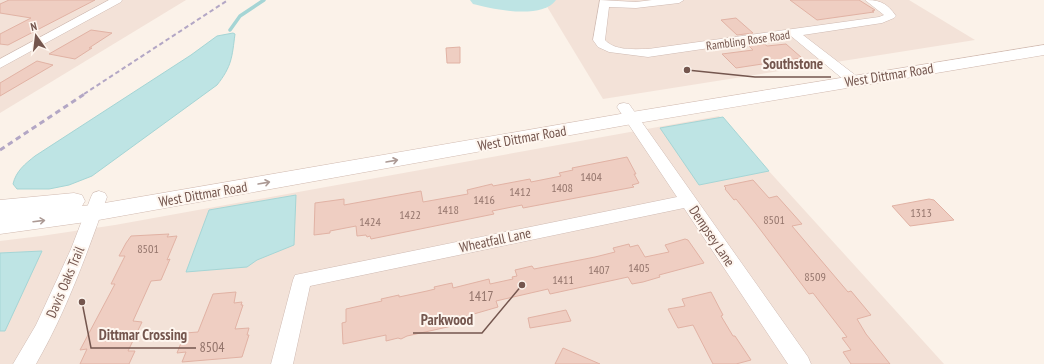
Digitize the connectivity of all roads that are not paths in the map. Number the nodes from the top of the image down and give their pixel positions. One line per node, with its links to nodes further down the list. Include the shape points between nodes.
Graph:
1 (117, 0): 8 (street)
2 (679, 0): 4 (street, via 636,5)
3 (870, 0): 5 (street, Rambling Rose Road, via 890,13 890,16)
4 (605, 2): 5 (street, Rambling Rose Road, via 599,40 609,49 655,53)
5 (794, 33): 9 (street)
6 (1044, 39): 9 (street, West Dittmar Road)
7 (1044, 50): 9 (street, West Dittmar Road)
8 (0, 64)
9 (848, 76): 10 (street, West Dittmar Road)
10 (628, 113): 11 (street, Dempsey Lane); 12 (street, West Dittmar Road)
11 (688, 201): 16 (street, Wheatfall Lane, via 302,280); 17 (street, Dempsey Lane)
12 (96, 205): 13 (street, West Dittmar Road, via 50,204); 14 (street, West Dittmar Road, one-way to 12, via 39,222); 15 (street, Davis Oaks Trail, via 44,331)
13 (0, 208)
14 (0, 225)
15 (24, 364)
16 (282, 364)
17 (800, 364)

